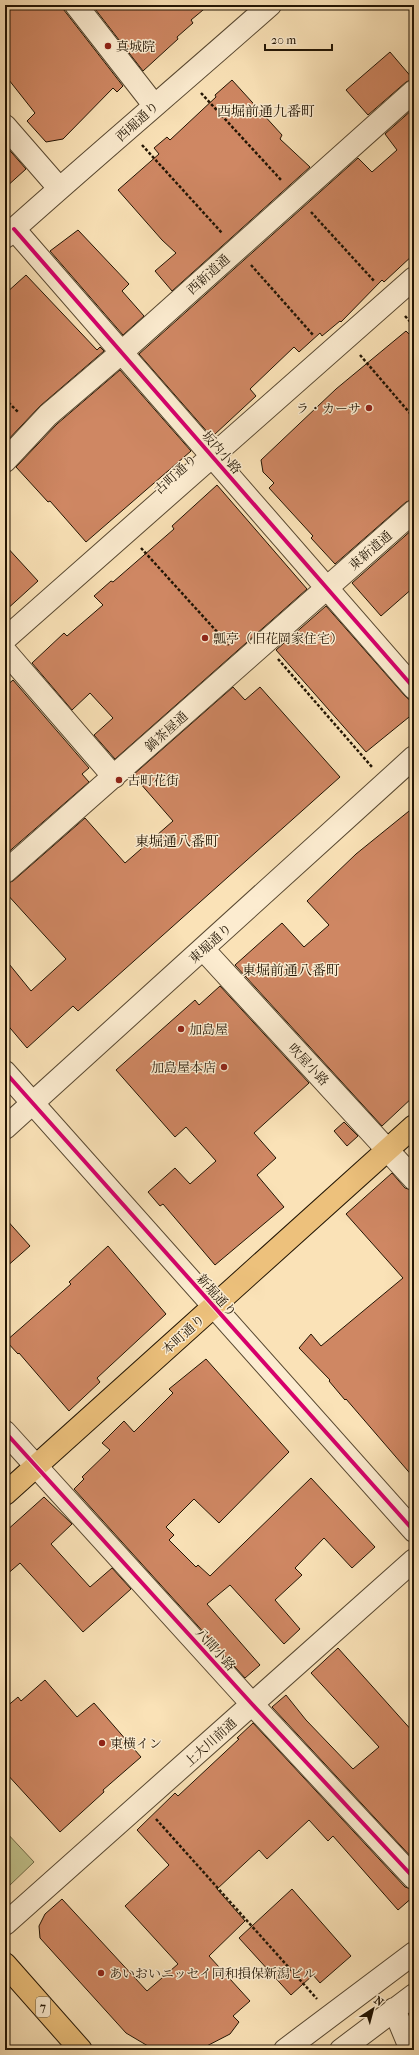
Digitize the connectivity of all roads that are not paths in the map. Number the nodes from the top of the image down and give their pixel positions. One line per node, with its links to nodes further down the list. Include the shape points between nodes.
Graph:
1 (76, 5): 4 (street)
2 (270, 5): 4 (street, 西堀通り)
3 (414, 91): 9 (street, 西新道通)
4 (154, 104): 6 (street, 西堀通り, via 128,130)
5 (5, 126): 6 (street)
6 (59, 188): 7 (street, 西堀通り)
7 (9, 233): 9 (street, 坂内小路)
8 (414, 278): 10 (street, 古町通り)
9 (122, 352): 10 (street, 坂内小路); 11 (street, 西新道通, via 48,415)
10 (212, 455): 13 (street, 坂内小路); 14 (street, 古町通り)
11 (5, 461)
12 (414, 512): 13 (street, 東新道通)
13 (326, 589): 16 (street, 坂内小路); 18 (street, 鍋茶屋通)
14 (5, 639)
15 (5, 651): 18 (street)
16 (414, 688)
17 (414, 757): 20 (street, 東堀通り)
18 (114, 777): 19 (street, 鍋茶屋通)
19 (5, 872)
20 (203, 949): 22 (street, 東堀通り); 25 (street, 吹屋小路)
21 (5, 1072): 22 (street, 新堀通り)
22 (33, 1103): 24 (street, 東堀通り); 27 (street, 新堀通り)
23 (414, 1126): 25 (main road, 本町通り)
24 (5, 1128)
25 (388, 1150): 26 (street, 吹屋小路); 27 (main road, 本町通り)
26 (414, 1179)
27 (214, 1306): 29 (main road, 本町通り); 31 (street, 新堀通り)
28 (5, 1432): 29 (street, 八間小路)
29 (36, 1466): 30 (main road, 本町通り); 33 (street, 八間小路)
30 (5, 1494)
31 (414, 1531)
32 (414, 1560): 33 (street, 上大川前通)
33 (252, 1704): 34 (street, 八間小路); 35 (street, 上大川前通)
34 (414, 1878)
35 (5, 1924)
36 (414, 1953): 41 (street)
37 (5, 1964): 40 (main road, 7)
38 (414, 1994): 39 (street)
39 (394, 2010): 42 (street); 43 (street)
40 (81, 2050)
41 (285, 2050)
42 (341, 2050)
43 (411, 2050)

